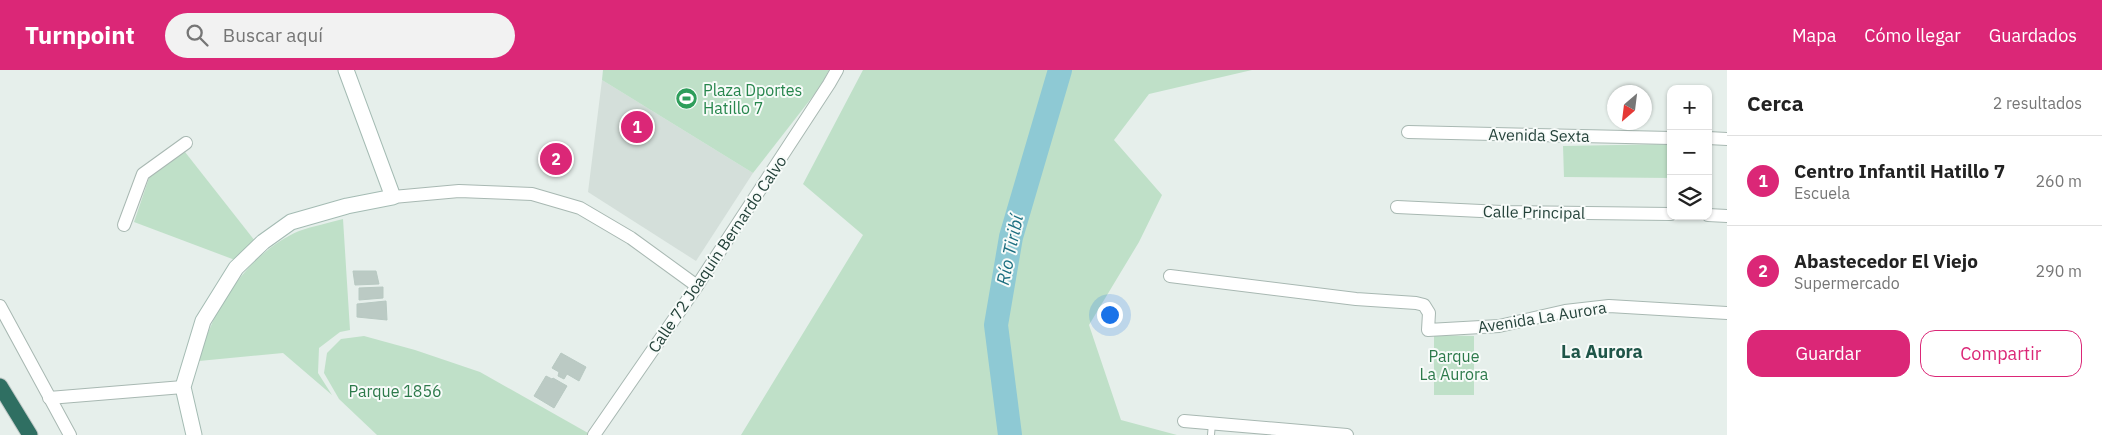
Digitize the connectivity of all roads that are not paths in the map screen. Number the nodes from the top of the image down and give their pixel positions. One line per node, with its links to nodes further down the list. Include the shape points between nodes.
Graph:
1 (346, 70): 8 (street)
2 (836, 70): 15 (street, Calle 72 Joaquín Bernardo Calvo)
3 (1408, 132): 4 (street, Avenida Sexta)
4 (1667, 138)
5 (1712, 138): 6 (street)
6 (1727, 139)
7 (186, 143): 13 (street, via 143,174)
8 (393, 197): 15 (street, via 452,191 532,194 580,208 631,238); 19 (street, via 291,222 263,242 236,268 203,321)
9 (1397, 207): 10 (street, Calle Principal)
10 (1667, 214)
11 (1712, 215): 12 (street)
12 (1727, 216)
13 (124, 225)
14 (1170, 276): 17 (street, Avenida La Aurora, via 1346,298 1416,303 1424,305 1429,313 1428,330 1499,326 1565,311 1609,306)
15 (697, 286): 27 (street, Calle 72 Joaquín Bernardo Calvo)
16 (0, 306): 20 (street)
17 (1727, 313)
18 (0, 386): 24 (highway)
19 (184, 387): 20 (street); 26 (street)
20 (49, 398): 25 (street)
21 (1184, 421): 22 (street)
22 (1211, 429): 23 (street)
23 (1283, 432): 28 (street)
24 (30, 435)
25 (70, 435)
26 (194, 435)
27 (594, 435)
28 (1347, 435)

